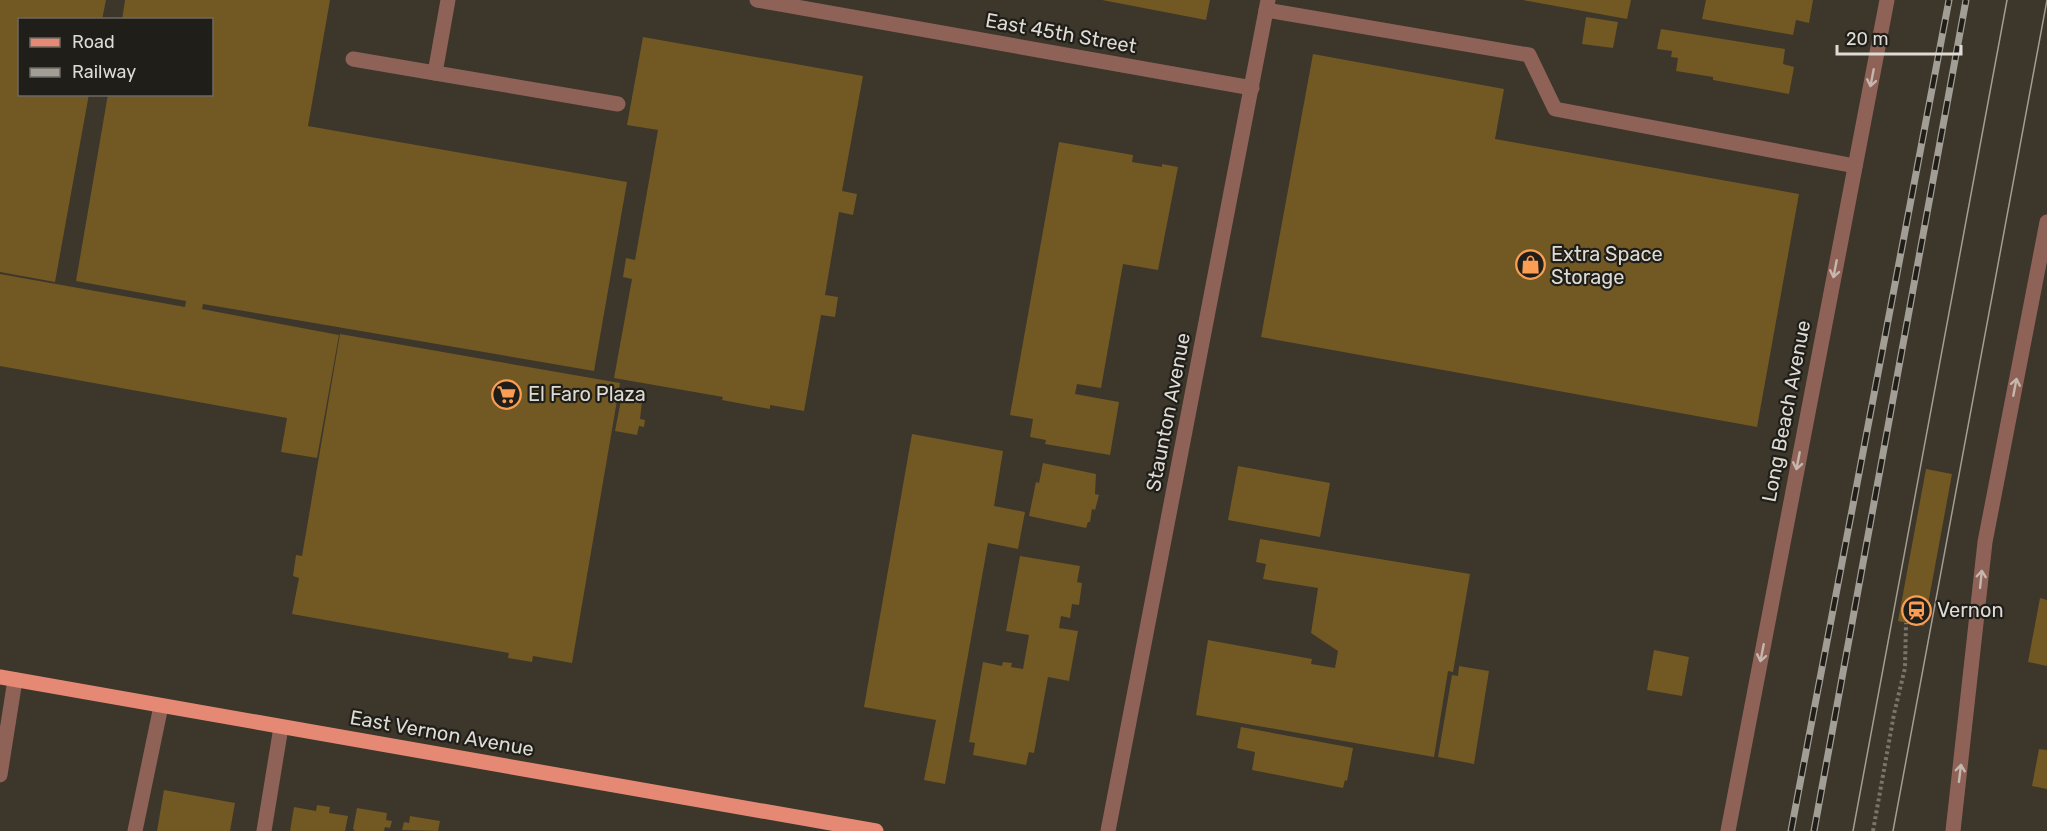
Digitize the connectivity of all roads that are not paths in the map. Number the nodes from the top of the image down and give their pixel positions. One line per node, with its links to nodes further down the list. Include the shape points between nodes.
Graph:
1 (447, 0): 6 (street)
2 (757, 0): 7 (street, East 45th Street)
3 (1887, 0): 9 (street, Long Beach Avenue, one-way to 9)
4 (1268, 5): 7 (street, Staunton Avenue); 9 (street, via 1529,55 1555,109)
5 (353, 59): 6 (street)
6 (435, 73): 8 (street)
7 (1252, 88): 18 (street, Staunton Avenue)
8 (618, 104)
9 (1855, 166): 19 (street, Long Beach Avenue, one-way to 19)
10 (2047, 222): 20 (street, one-way to 10, via 1985,542)
11 (8, 679): 12 (main road, East Vernon Avenue); 14 (street)
12 (161, 706): 13 (main road, East Vernon Avenue); 15 (street)
13 (281, 727): 16 (street); 17 (main road, East Vernon Avenue)
14 (0, 775)
15 (135, 831)
16 (264, 831)
17 (876, 831)
18 (1108, 831)
19 (1728, 831)
20 (1953, 831)

